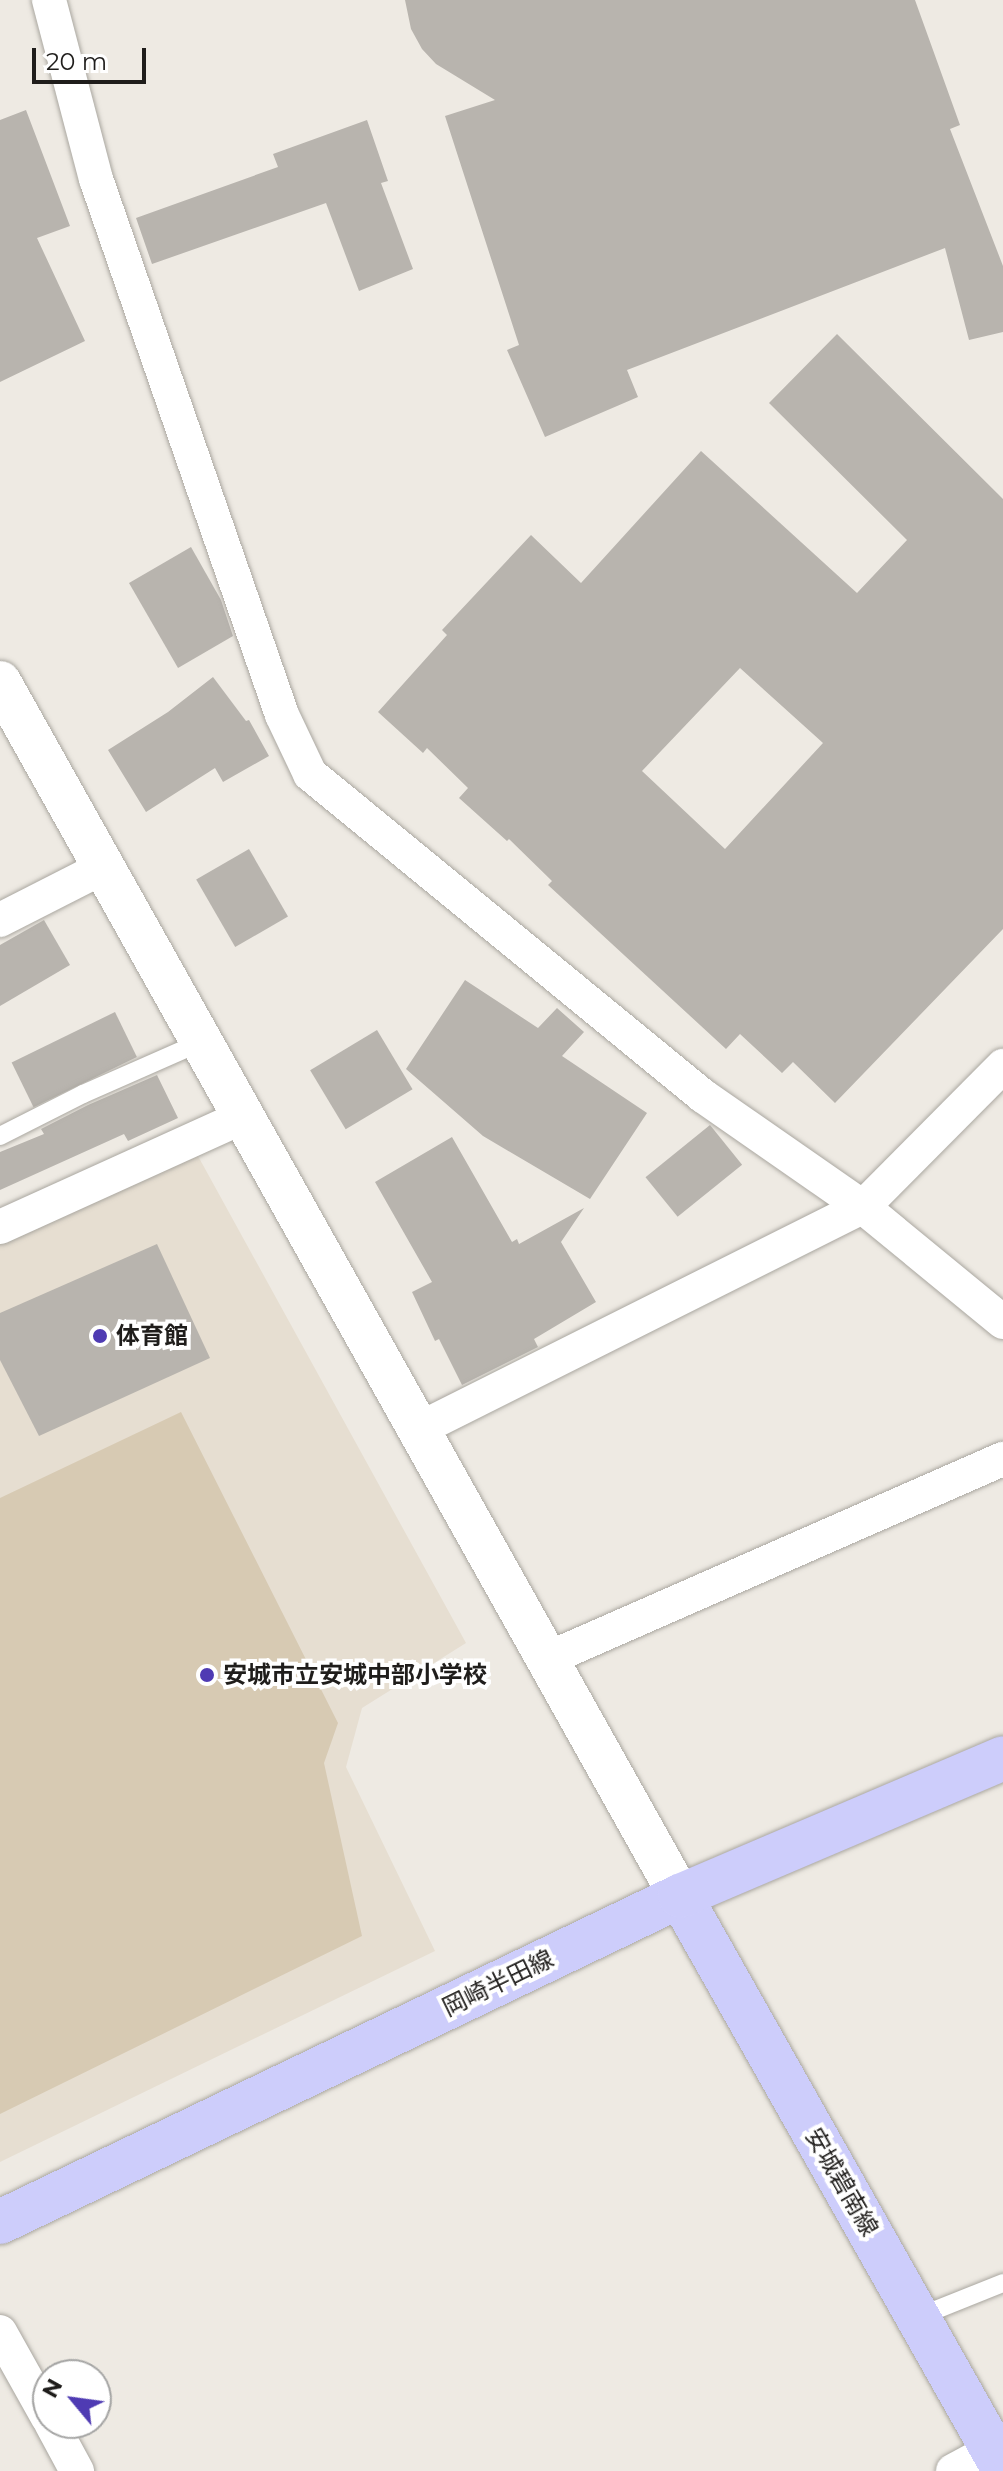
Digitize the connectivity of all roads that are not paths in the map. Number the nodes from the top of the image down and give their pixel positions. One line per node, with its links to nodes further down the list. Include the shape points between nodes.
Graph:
1 (49, 0): 9 (street, via 96,179 282,715 310,774 703,1096)
2 (0, 682): 3 (street)
3 (104, 867): 4 (street); 5 (street)
4 (0, 920)
5 (201, 1042): 7 (street); 8 (lane)
6 (1003, 1066): 9 (street)
7 (243, 1117): 10 (street); 12 (street)
8 (0, 1136)
9 (863, 1207): 11 (street); 12 (street)
10 (0, 1227)
11 (1003, 1322)
12 (419, 1429): 14 (street)
13 (1003, 1459): 14 (street)
14 (547, 1659): 16 (street)
15 (1003, 1758): 16 (main road, 岡崎半田線)
16 (680, 1896): 17 (main road, 岡崎半田線); 19 (main road, 安城碧南線)
17 (0, 2222)
18 (1003, 2283): 19 (lane)
19 (918, 2317): 23 (main road, 安城碧南線)
20 (0, 2332): 21 (street)
21 (32, 2390)
22 (59, 2439): 24 (street)
23 (998, 2459): 25 (street)
24 (77, 2471)
25 (953, 2471)

